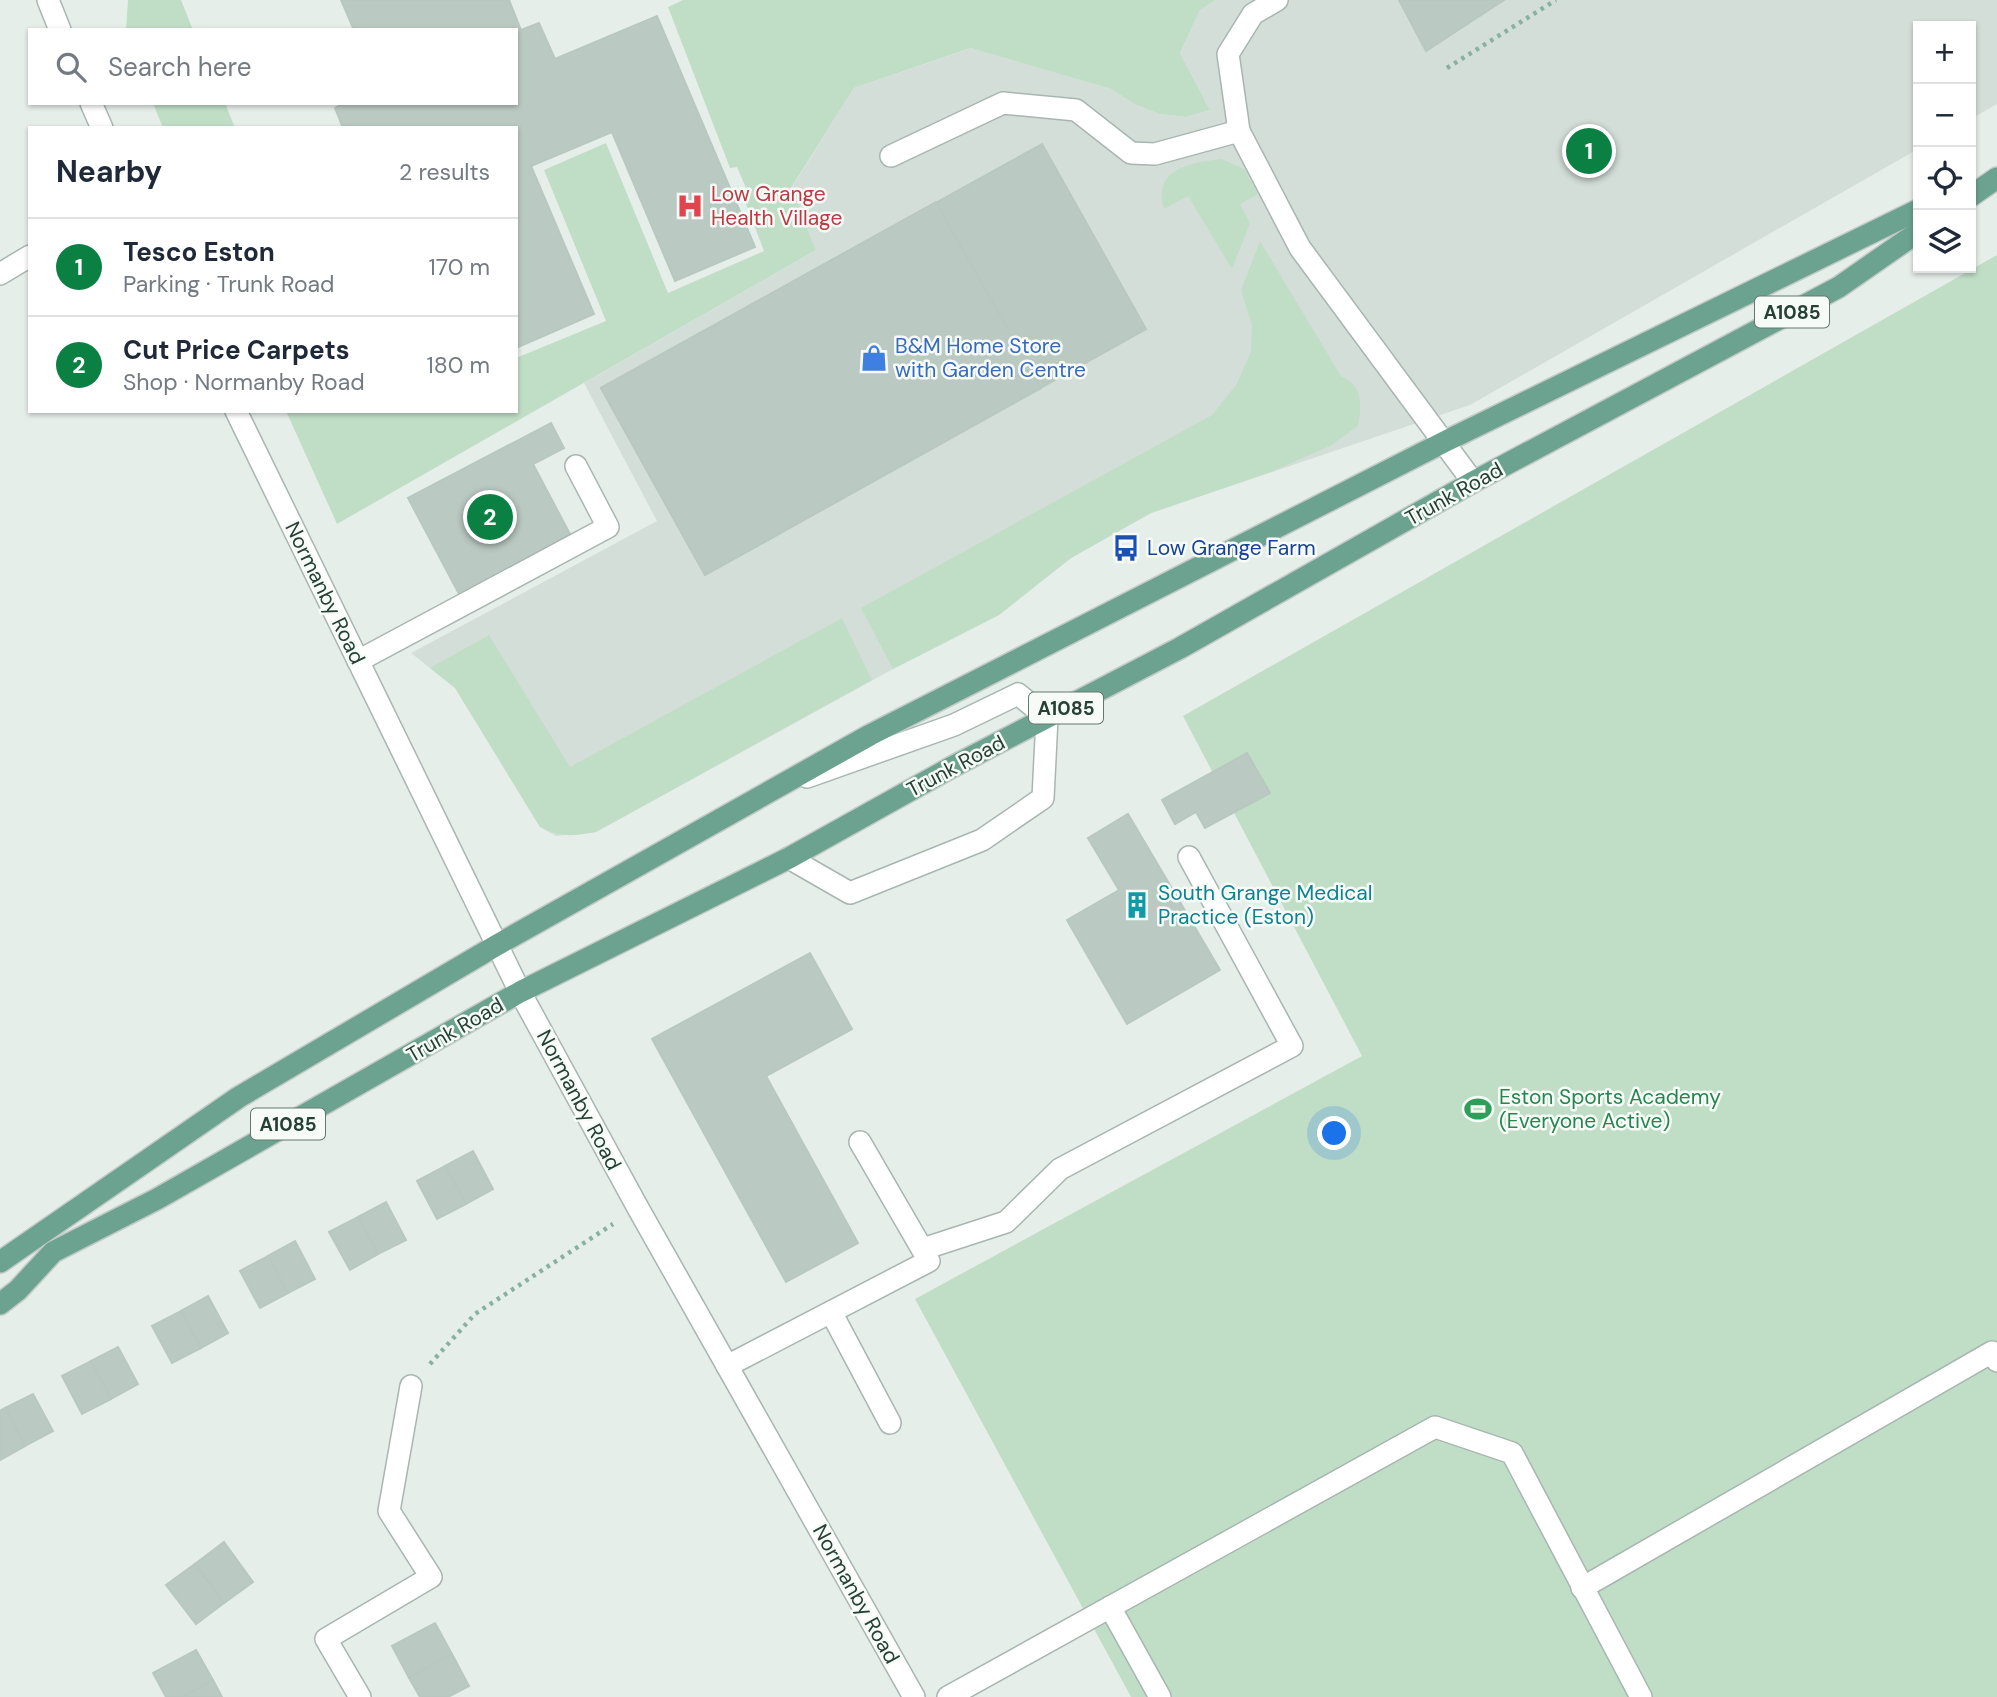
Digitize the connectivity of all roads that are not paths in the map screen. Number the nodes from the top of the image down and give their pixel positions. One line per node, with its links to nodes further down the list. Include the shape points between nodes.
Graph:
1 (48, 0): 3 (street)
2 (1277, 0): 6 (street, via 1253,14 1228,54)
3 (59, 28)
4 (92, 105): 5 (street)
5 (101, 126)
6 (1239, 131): 7 (street, via 1155,154 1131,153 1076,110 1003,103); 17 (street, via 1300,248)
7 (891, 156)
8 (1997, 172): 10 (main road)
9 (1997, 178): 11 (main road)
10 (1976, 182)
11 (1976, 193)
12 (1913, 212): 17 (main road, A1085)
13 (1913, 235): 19 (main road, Trunk Road / A1085, via 1839,287)
14 (28, 257): 15 (street)
15 (0, 274)
16 (237, 413): 20 (street, Normanby Road)
17 (1444, 442): 19 (street); 22 (main road, A1085, via 870,735)
18 (576, 466): 20 (street, via 608,527)
19 (1473, 482): 21 (main road, Trunk Road / A1085)
20 (358, 661): 25 (street, Normanby Road)
21 (1047, 718): 22 (street, via 1018,694 954,725); 24 (main road, Trunk Road / A1085); 24 (street, via 1043,798 982,840 850,893)
22 (778, 787): 25 (main road, A1085)
23 (1189, 856): 28 (street, via 1292,1046 1060,1169 1006,1222)
24 (789, 859): 26 (main road, Trunk Road / A1085)
25 (497, 945): 26 (street, Normanby Road); 29 (main road, A1085, via 239,1097)
26 (520, 992): 30 (main road, Trunk Road / A1085, via 168,1192 53,1252); 33 (street, Normanby Road)
27 (860, 1142): 28 (street)
28 (923, 1249): 31 (street, via 929,1261)
29 (0, 1262)
30 (0, 1304)
31 (831, 1312): 33 (street); 35 (street)
32 (1997, 1361): 36 (street, via 1992,1352)
33 (727, 1366): 39 (street, Normanby Road)
34 (411, 1386): 38 (street, via 389,1511 431,1577 326,1639)
35 (890, 1423)
36 (1582, 1588): 37 (street, via 1512,1453 1435,1427); 42 (street)
37 (1110, 1607): 40 (street); 41 (street)
38 (360, 1697)
39 (914, 1697)
40 (948, 1697)
41 (1160, 1697)
42 (1641, 1697)

